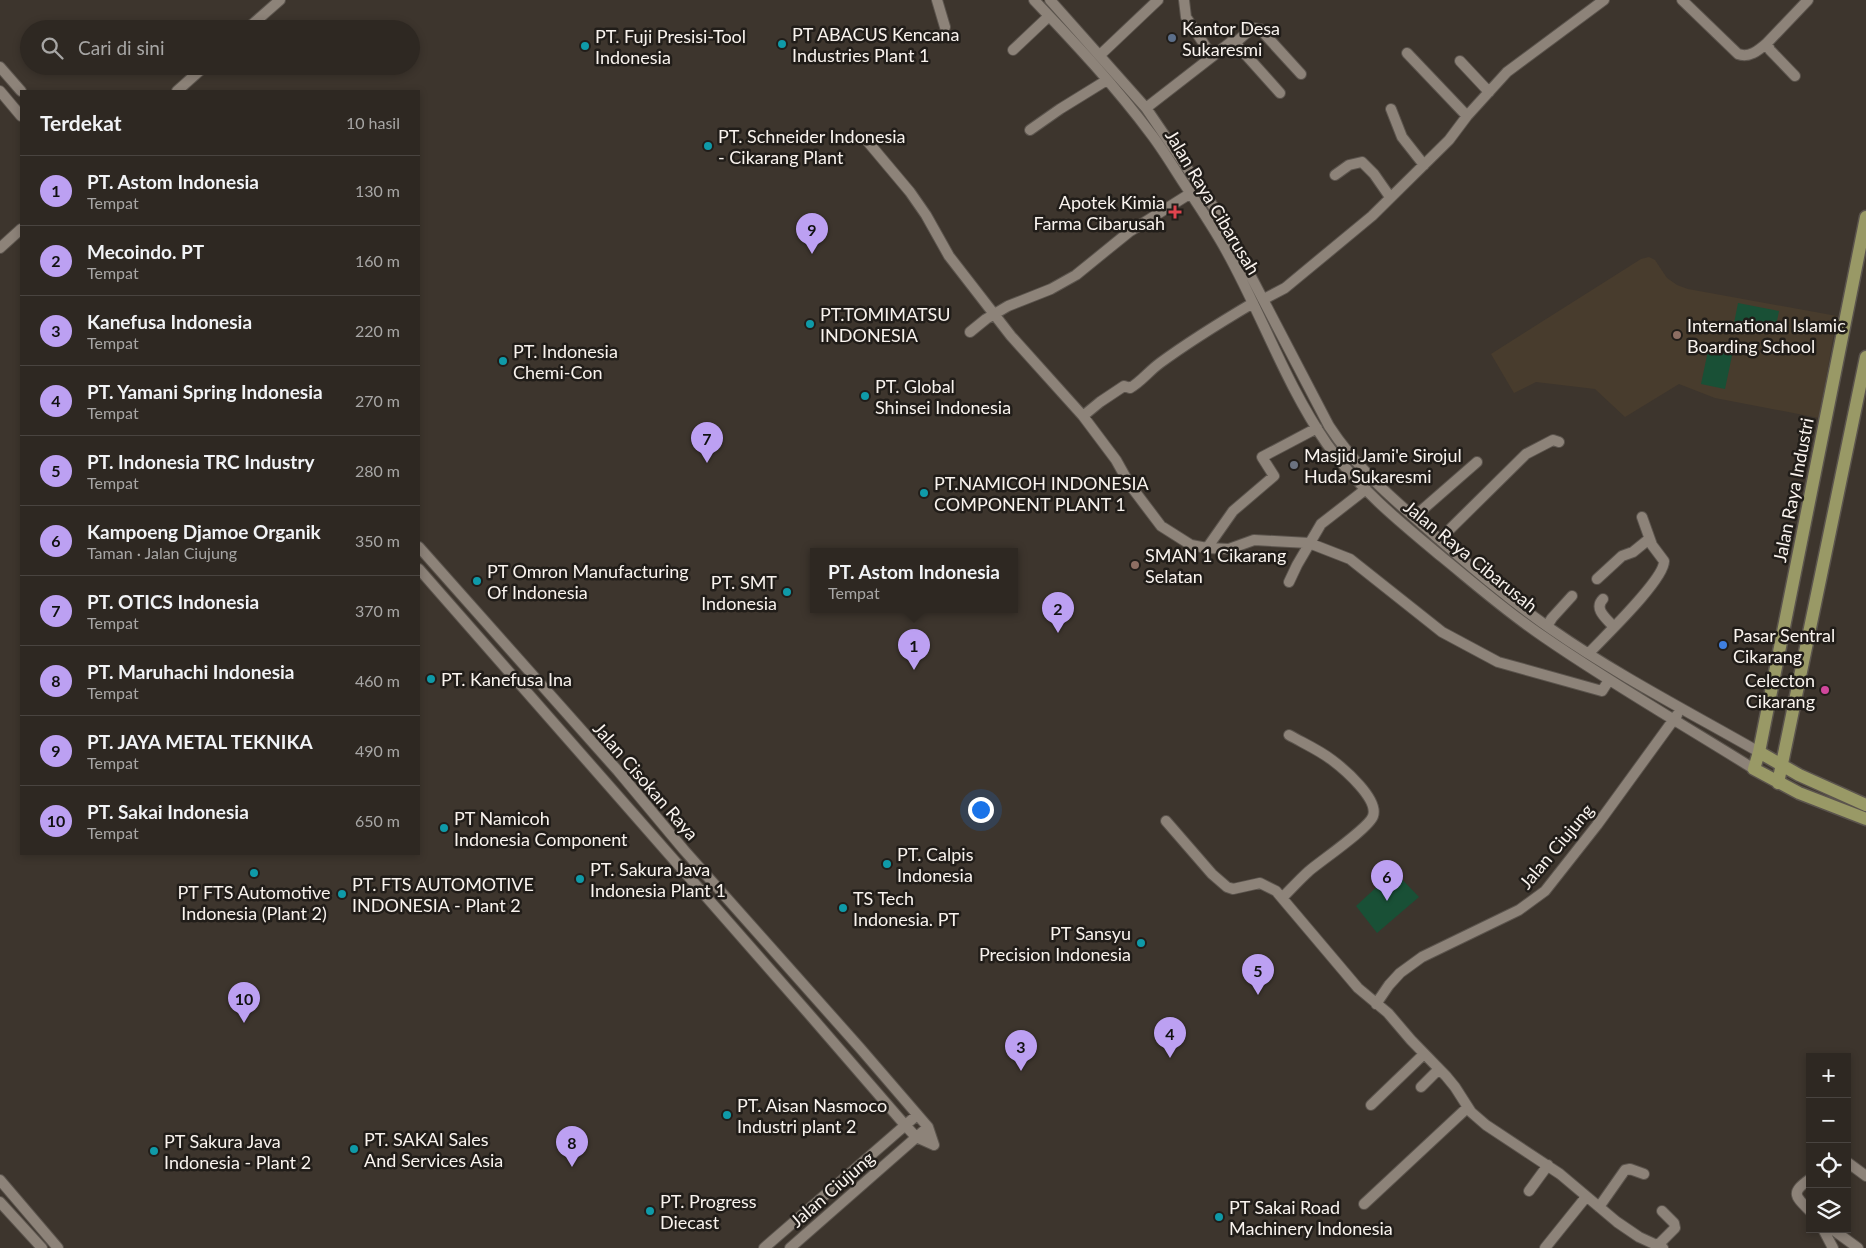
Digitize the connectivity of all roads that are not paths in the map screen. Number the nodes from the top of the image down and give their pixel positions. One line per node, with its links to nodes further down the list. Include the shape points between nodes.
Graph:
1 (280, 0): 11 (street)
2 (937, 0): 12 (street)
3 (1034, 0): 10 (street, Jalan Raya Cibarusah)
4 (1050, 0): 17 (street, Jalan Raya Cibarusah)
5 (1158, 0): 17 (street)
6 (1184, 0): 18 (street, via 1186,17)
7 (1604, 0): 28 (street, via 1516,65)
8 (1682, 0): 13 (street, via 1738,54 1753,54)
9 (1808, 0): 13 (street)
10 (1049, 16): 15 (street); 24 (street, Jalan Raya Cibarusah)
11 (257, 20)
12 (945, 27)
13 (1767, 43): 23 (street)
14 (1235, 44): 18 (street, via 1231,42); 21 (street, via 1252,28 1260,29); 29 (street)
15 (1013, 50)
16 (1407, 53): 33 (street)
17 (1100, 55): 24 (street, Jalan Raya Cibarusah)
18 (1212, 56): 30 (street)
19 (1460, 61): 28 (street)
20 (0, 67): 25 (street)
21 (1301, 74)
22 (195, 75): 26 (street)
23 (1795, 76)
24 (1109, 77): 30 (street, Jalan Raya Cibarusah); 34 (street); 38 (street, Jalan Raya Cibarusah)
25 (20, 90)
26 (178, 90)
27 (0, 91): 32 (street)
28 (1489, 92): 33 (street)
29 (1280, 93)
30 (1146, 108): 43 (street, Jalan Raya Cibarusah, via 1217,212)
31 (1391, 110): 36 (street, via 1402,137)
32 (20, 115)
33 (1467, 116): 36 (street)
34 (1030, 130)
35 (868, 142): 45 (street, via 910,192 946,252)
36 (1424, 165): 39 (street)
37 (1336, 175): 39 (street, via 1349,165 1362,162)
38 (1191, 193): 44 (street, Jalan Raya Cibarusah, via 1221,241); 45 (street, via 1129,232 1076,275)
39 (1390, 197): 43 (street, via 1358,229 1285,288)
40 (1866, 217): 76 (main road, Jalan Raya Industri)
41 (20, 230): 42 (street)
42 (0, 248)
43 (1264, 299): 50 (street, Jalan Raya Cibarusah)
44 (1253, 303): 48 (street, via 1160,363 1136,385 1124,386); 49 (street, Jalan Raya Cibarusah)
45 (994, 314): 46 (street); 48 (street)
46 (970, 332)
47 (1866, 357): 77 (main road)
48 (1084, 416): 63 (street, via 1160,526 1191,544)
49 (1317, 428): 51 (street, Jalan Raya Cibarusah); 63 (street, via 1262,457 1274,476 1233,511)
50 (1334, 435): 51 (street); 54 (street, Jalan Raya Cibarusah)
51 (1326, 442): 55 (street, Jalan Raya Cibarusah)
52 (1560, 442): 59 (street, via 1553,440 1526,454)
53 (1477, 462): 57 (street)
54 (1366, 472): 55 (street); 57 (street, Jalan Raya Cibarusah)
55 (1358, 480): 56 (street, Jalan Raya Cibarusah)
56 (1366, 489): 61 (street, via 1326,519); 72 (street, Jalan Raya Cibarusah, via 1422,540 1516,616)
57 (1414, 517): 59 (street, Jalan Raya Cibarusah)
58 (1642, 517): 60 (street)
59 (1440, 539): 69 (street, Jalan Raya Cibarusah)
60 (1649, 539): 65 (street, via 1622,556); 70 (street, via 1664,561 1663,570)
61 (1309, 543): 63 (street, via 1254,540 1229,549); 66 (street); 72 (street, via 1350,559 1442,632 1498,662 1602,691)
62 (420, 548): 90 (street, Jalan Cisokan Raya)
63 (1206, 548)
64 (420, 570): 91 (street, Jalan Cisokan Raya)
65 (1597, 579)
66 (1289, 582)
67 (1572, 596): 69 (street)
68 (1603, 599): 70 (street, via 1600,611)
69 (1547, 626): 71 (street, Jalan Raya Cibarusah)
70 (1614, 627): 71 (street)
71 (1589, 653): 73 (street, Jalan Raya Cibarusah)
72 (1609, 680): 74 (street, Jalan Raya Cibarusah)
73 (1683, 708): 74 (street, Jalan Ciujung); 76 (street, Jalan Raya Cibarusah)
74 (1674, 720): 78 (street, Jalan Raya Cibarusah); 84 (street, Jalan Ciujung, via 1544,891 1518,910 1422,957 1400,973)
75 (1289, 735): 83 (street, via 1332,760 1369,796 1374,816)
76 (1759, 752): 77 (main road, Jalan Raya Cibarusah); 78 (main road, Jalan Raya Industri)
77 (1782, 766): 79 (main road); 80 (main road, Jalan Raya Cibarusah)
78 (1754, 769): 79 (main road, Jalan Raya Cibarusah)
79 (1778, 783): 81 (main road, Jalan Raya Cibarusah)
80 (1866, 804)
81 (1866, 819)
82 (1166, 821): 83 (street, via 1227,887 1233,889 1260,883)
83 (1282, 898): 84 (street, via 1350,979)
84 (1376, 1004): 85 (street)
85 (1424, 1054): 86 (street); 88 (street)
86 (1439, 1070): 87 (street); 89 (street)
87 (1421, 1087)
88 (1371, 1105)
89 (1468, 1108): 94 (street, via 1486,1126); 103 (street)
90 (917, 1115): 91 (street); 92 (street, Jalan Cisokan Raya)
91 (905, 1125): 93 (street, Jalan Cisokan Raya); 112 (street)
92 (928, 1127): 93 (street, Jalan Ciujung); 93 (street, via 934,1145)
93 (916, 1137): 113 (street, Jalan Ciujung)
94 (1548, 1165): 100 (street); 101 (street)
95 (1851, 1165): 97 (street)
96 (1644, 1174): 104 (street, via 1630,1168 1625,1170)
97 (1866, 1176)
98 (0, 1180): 111 (street)
99 (1806, 1183): 105 (street, via 1796,1192)
100 (1529, 1191)
101 (1586, 1197): 104 (street); 114 (street)
102 (0, 1202): 110 (street)
103 (1364, 1204)
104 (1599, 1207): 109 (street, via 1617,1222)
105 (1806, 1207)
106 (1662, 1211): 109 (street, via 1675,1228)
107 (1825, 1233): 115 (street)
108 (1837, 1233): 116 (street)
109 (1660, 1247)
110 (42, 1248)
111 (58, 1248)
112 (764, 1248)
113 (790, 1248)
114 (1545, 1248)
115 (1833, 1248)
116 (1858, 1248)

